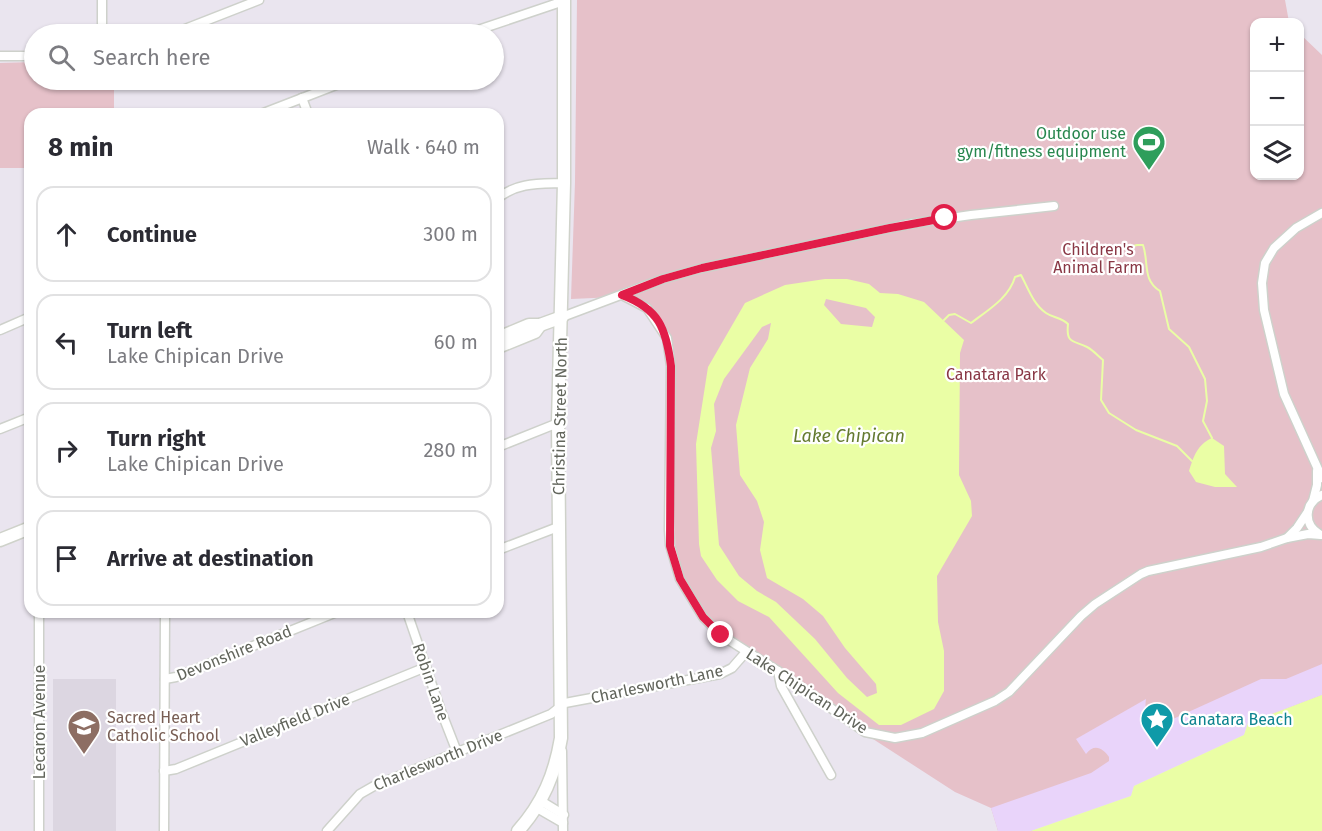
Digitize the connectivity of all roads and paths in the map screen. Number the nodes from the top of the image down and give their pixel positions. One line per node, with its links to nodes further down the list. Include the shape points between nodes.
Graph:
1 (102, 0): 4 (street)
2 (259, 0): 5 (street)
3 (564, 0): 6 (street); 13 (street, Christina Street North)
4 (102, 24)
5 (198, 24)
6 (495, 24)
7 (0, 56): 8 (street)
8 (24, 56)
9 (323, 90): 10 (street)
10 (302, 98): 11 (street); 12 (street)
11 (276, 108)
12 (306, 108)
13 (564, 183): 14 (street, via 524,185); 18 (street, Christina Street North)
14 (504, 194)
15 (1054, 206): 17 (street, via 890,228 702,268)
16 (1322, 213): 28 (street, via 1296,228 1274,248 1265,263 1262,283 1264,310 1284,394)
17 (622, 295): 18 (street); 43 (street, Lake Chipican Drive, via 647,308 667,338 671,366 669,530 680,579 703,617)
18 (562, 317): 20 (street); 25 (street, Christina Street North)
19 (24, 319): 21 (street)
20 (540, 325): 22 (street, via 529,325); 23 (street, via 535,332)
21 (0, 330)
22 (504, 335)
23 (504, 345)
24 (24, 419): 26 (street)
25 (558, 423): 27 (street); 33 (street, Christina Street North)
26 (0, 429)
27 (504, 445)
28 (1316, 468): 29 (street); 31 (street)
29 (1322, 478)
30 (1322, 495): 31 (street)
31 (1313, 501): 32 (street)
32 (1307, 512): 35 (street, via 1311,527); 36 (street)
33 (558, 527): 38 (street); 47 (street, Christina Street North)
34 (24, 530): 37 (street)
35 (1322, 535): 36 (street, Lake Chipican Drive)
36 (1287, 538): 45 (street, Lake Chipican Drive, via 1141,574 1081,616 1010,692 922,733 895,738 865,732)
37 (0, 540)
38 (504, 548)
39 (39, 618): 54 (street, Lecaron Avenue)
40 (165, 618): 46 (street)
41 (322, 618): 46 (street, Devonshire Road)
42 (409, 618): 44 (street, Robin Lane)
43 (746, 652): 45 (street, Lake Chipican Drive); 47 (street, Charlesworth Lane, via 720,675 569,702)
44 (426, 668): 49 (street, Robin Lane); 50 (street, Valleyfield Drive)
45 (778, 670): 51 (street, via 781,686)
46 (165, 679): 50 (street)
47 (561, 707): 48 (street, Christina Street North); 49 (street, Charlesworth Drive)
48 (561, 738): 52 (street, via 554,773); 53 (street, Christina Street North)
49 (457, 752): 56 (street, Charlesworth Drive, via 360,794)
50 (164, 771): 55 (street)
51 (831, 775)
52 (539, 805): 53 (street); 57 (street)
53 (563, 823)
54 (39, 831)
55 (164, 831)
56 (327, 831)
57 (518, 831)

